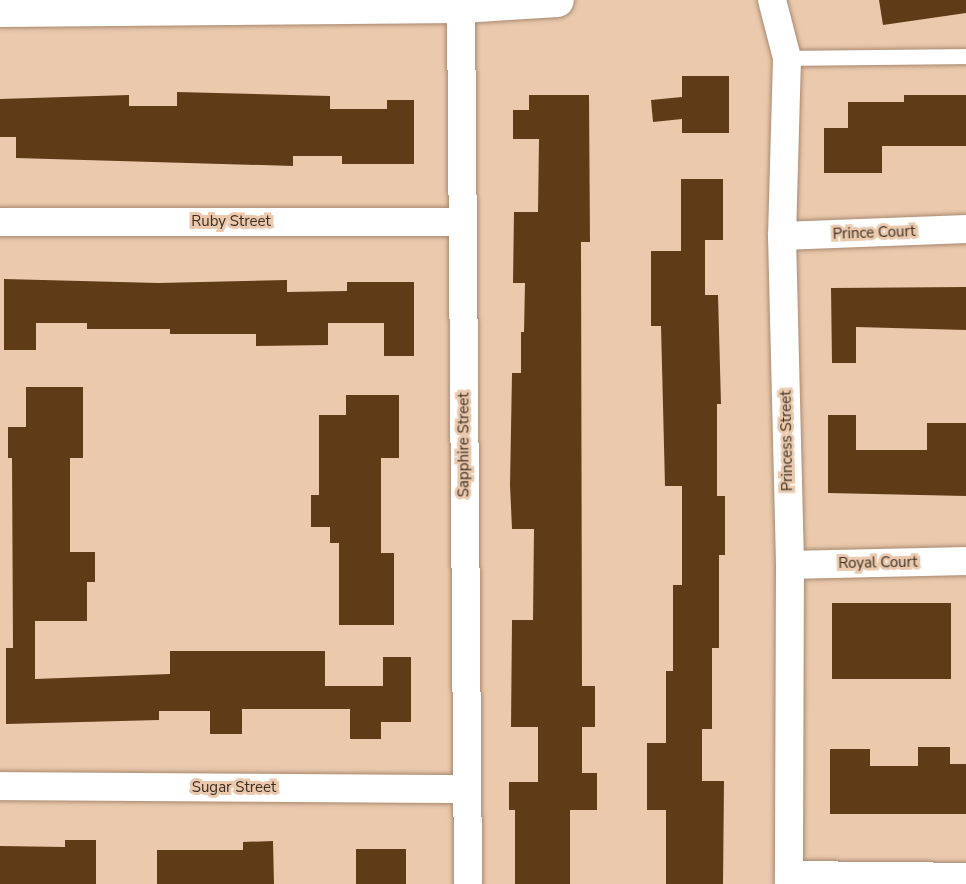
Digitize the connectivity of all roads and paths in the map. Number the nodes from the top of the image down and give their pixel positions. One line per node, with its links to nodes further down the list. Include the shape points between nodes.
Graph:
1 (552, 0): 3 (street)
2 (772, 0): 6 (street, Princess Street)
3 (461, 6): 4 (street); 8 (street, Sapphire Street)
4 (0, 10)
5 (966, 56): 6 (lane)
6 (787, 58): 10 (street, Princess Street)
7 (0, 222): 8 (street, Ruby Street)
8 (463, 222): 14 (street, Sapphire Street)
9 (966, 229): 10 (street, Prince Court)
10 (782, 236): 12 (street, Princess Street)
11 (966, 561): 12 (street, Royal Court)
12 (790, 565): 16 (street, Princess Street)
13 (0, 786): 14 (street, Sugar Street)
14 (467, 789): 17 (street, Sapphire Street)
15 (966, 877): 16 (street)
16 (789, 880)
17 (468, 884)

